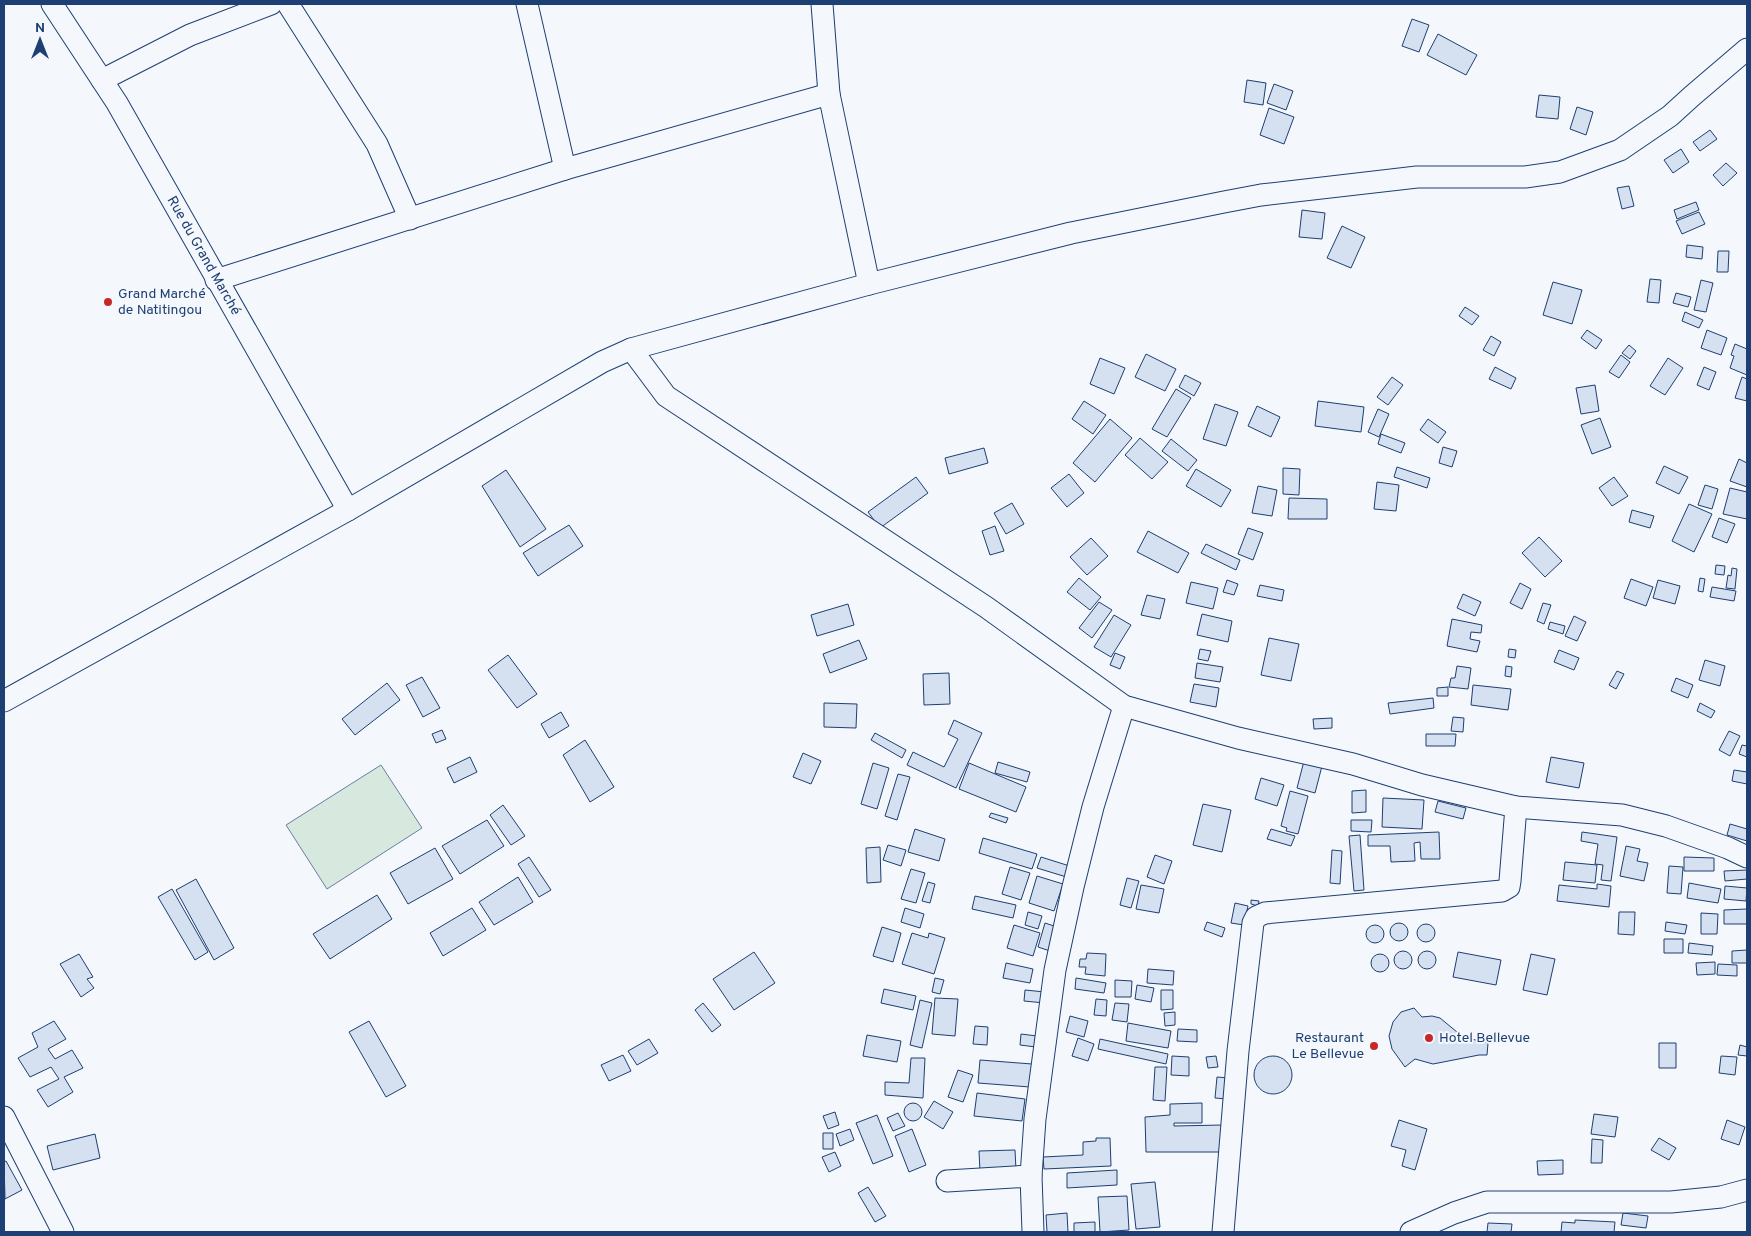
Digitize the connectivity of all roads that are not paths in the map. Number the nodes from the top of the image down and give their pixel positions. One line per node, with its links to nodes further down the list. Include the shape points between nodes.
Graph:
1 (52, 4): 7 (street, Rue du Grand Marché)
2 (272, 4): 7 (street, via 190,35)
3 (288, 4): 10 (street, via 377,144)
4 (527, 4): 9 (street)
5 (822, 4): 8 (street)
6 (1747, 49): 12 (street, via 1670,116 1620,150 1560,172 1525,177 1417,177 1261,195 1071,233)
7 (102, 80): 11 (street, Rue du Grand Marché)
8 (830, 94): 9 (street); 12 (street)
9 (566, 170): 10 (street)
10 (410, 219): 11 (street)
11 (216, 280): 14 (street, Rue du Grand Marché)
12 (869, 284): 13 (street)
13 (631, 349): 14 (street, via 602,362); 16 (street, via 666,396 978,602)
14 (348, 510): 15 (street)
15 (4, 701)
16 (1124, 706): 17 (street, via 1238,738); 20 (street, via 1091,816 1055,970)
17 (1516, 807): 18 (street, via 1622,815 1666,826); 25 (street, via 1510,881 1509,887 1502,891 1265,913 1256,917 1238,1051)
18 (1747, 857)
19 (4, 1117): 23 (street)
20 (1032, 1176): 21 (street); 24 (street)
21 (947, 1181)
22 (1747, 1190): 26 (street, via 1721,1197 1671,1202 1487,1202 1454,1212)
23 (64, 1232)
24 (1033, 1232)
25 (1223, 1232)
26 (1411, 1232)

